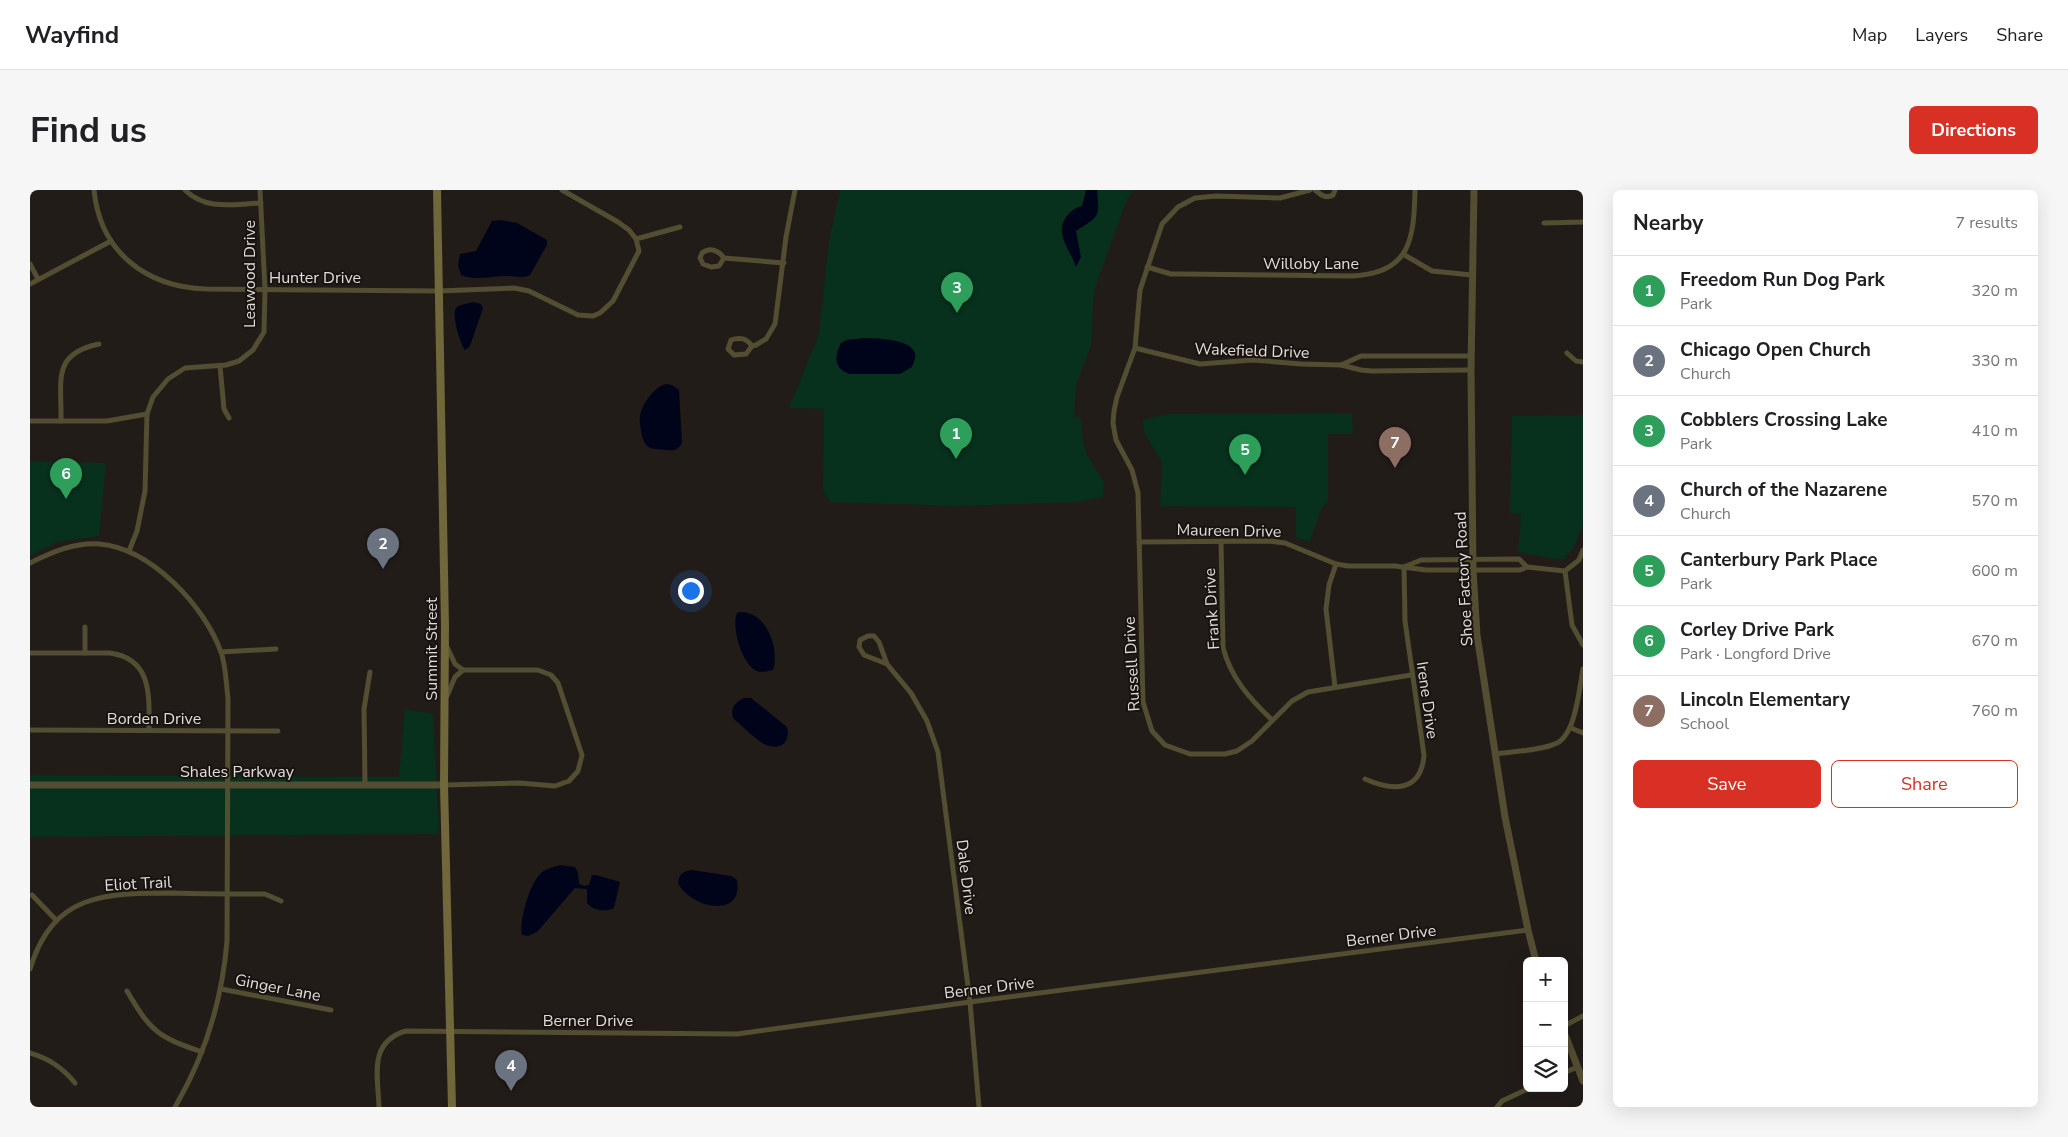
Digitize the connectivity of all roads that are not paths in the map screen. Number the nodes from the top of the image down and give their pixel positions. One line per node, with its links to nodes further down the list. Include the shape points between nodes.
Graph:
1 (94, 190): 19 (street, Hunter Drive, via 100,218)
2 (186, 190): 14 (street, via 199,201 215,205)
3 (260, 190): 14 (street, Leawood Drive)
4 (437, 190): 29 (main road, Summit Street)
5 (562, 190): 18 (street, via 618,222)
6 (795, 190): 22 (street)
7 (1246, 190): 13 (street)
8 (1310, 190): 13 (street, Russell Drive, via 1280,198)
9 (1315, 190): 10 (street, via 1329,197)
10 (1335, 190)
11 (1415, 190): 20 (street, via 1414,223)
12 (1474, 190): 25 (street, Shoe Factory Road)
13 (1246, 196): 24 (street, Russell Drive, via 1205,196 1178,207 1165,218)
14 (261, 203): 28 (street, Leawood Drive)
15 (1583, 222): 16 (street)
16 (1544, 223)
17 (680, 226): 18 (street)
18 (636, 239): 29 (street, Hunter Drive, via 638,251 613,301 593,316 578,315 529,291 514,288)
19 (111, 241): 26 (street); 28 (street, Hunter Drive, via 135,266 167,284 186,288)
20 (1403, 254): 24 (street, Willoby Lane, via 1387,268 1361,276 1172,274); 25 (street, via 1432,271)
21 (724, 258): 21 (street, via 720,252 710,250 702,253 700,258 703,264 711,267 719,266); 22 (street)
22 (784, 263): 31 (street, via 775,324 766,339)
23 (30, 264): 26 (street)
24 (1147, 268): 32 (street, Russell Drive, via 1138,303)
25 (1472, 275): 34 (street, Shoe Factory Road)
26 (38, 279): 27 (street)
27 (30, 284)
28 (265, 289): 29 (street, Hunter Drive); 37 (street, Leawood Drive, via 266,319 260,342 239,361)
29 (439, 291): 54 (main road, Summit Street)
30 (99, 344): 42 (street, via 78,350 66,359)
31 (752, 346): 31 (street, via 742,355 734,355 728,348 731,340 738,338 745,339)
32 (1135, 348): 36 (street, Wakefield Drive, via 1200,364 1253,360); 43 (street, Russell Drive, via 1117,397 1113,423 1118,446 1138,487)
33 (1567, 353): 35 (street, via 1576,361)
34 (1472, 356): 36 (street, Wakefield Drive, via 1361,356); 38 (street, Shoe Factory Road)
35 (1583, 362)
36 (1341, 365): 38 (street, Wakefield Drive, via 1372,371)
37 (220, 366): 39 (street, Leawood Drive, via 193,366 176,372 153,397); 40 (street, via 224,409)
38 (1471, 370): 47 (street, Shoe Factory Road)
39 (147, 414): 42 (street, via 107,421); 46 (street, Leawood Drive, via 145,492)
40 (229, 418)
41 (30, 421): 42 (street)
42 (61, 421)
43 (1139, 542): 44 (street, Maureen Drive); 68 (street, Russell Drive, via 1143,702 1152,731 1165,745 1177,751 1215,756 1245,746)
44 (1221, 542): 49 (street, Maureen Drive, via 1285,543); 68 (street, Frank Drive, via 1223,647 1227,663 1235,678)
45 (1583, 550): 53 (street, via 1579,560)
46 (129, 551): 48 (street, via 86,544 60,550); 58 (street, via 167,577 190,600)
47 (1473, 559): 50 (street, Maureen Drive, via 1519,559); 51 (street, Maureen Drive, via 1421,560); 52 (street, Shoe Factory Road)
48 (30, 563)
49 (1336, 564): 51 (street, Maureen Drive); 66 (street, via 1326,609)
50 (1527, 567): 52 (street, Maureen Drive, via 1520,570); 53 (street, Maureen Drive)
51 (1404, 568): 52 (street, Maureen Drive); 65 (street, Irene Drive)
52 (1473, 570): 75 (street, Shoe Factory Road, via 1477,635)
53 (1564, 571): 56 (street, via 1572,625)
54 (445, 626): 63 (street, via 450,655); 67 (main road, Summit Street)
55 (84, 627): 60 (street)
56 (1583, 645)
57 (276, 649): 58 (street)
58 (221, 652): 72 (street, via 226,674)
59 (30, 653): 60 (street)
60 (85, 653): 71 (street, via 116,654 138,667 148,691)
61 (887, 664): 61 (street, Dale Drive, via 864,655 858,648 860,640 874,636); 90 (street, Dale Drive, via 911,693 927,721 938,752)
62 (1583, 669): 69 (street)
63 (464, 670): 67 (street, via 449,687); 80 (street, via 538,670 551,676 558,682 582,755 578,771 569,781 555,786 520,783)
64 (370, 672): 79 (street, via 364,709)
65 (1411, 675): 66 (street, Russell Drive); 76 (street, Irene Drive, via 1424,756 1423,770 1402,787 1381,786)
66 (1335, 687): 68 (street, Russell Drive, via 1308,692 1292,701)
67 (444, 704): 80 (main road, Summit Street)
68 (1272, 720)
69 (1571, 728): 74 (street); 75 (street, via 1551,746)
70 (30, 730): 71 (street, Borden Drive)
71 (149, 730): 72 (street, Borden Drive)
72 (227, 731): 73 (street, Borden Drive); 78 (street)
73 (278, 731)
74 (1583, 733)
75 (1496, 754): 85 (street, Shoe Factory Road)
76 (1365, 779)
77 (30, 785): 78 (street, Shales Parkway)
78 (226, 785): 79 (street, Shales Parkway); 81 (street)
79 (365, 785): 80 (street, Shales Parkway)
80 (444, 785): 94 (main road, Summit Street)
81 (226, 894): 83 (street, Eliot Trail, via 265,894); 84 (street, Eliot Trail, via 114,894 84,902); 88 (street, via 227,941)
82 (32, 895): 84 (street)
83 (281, 902)
84 (56, 920): 87 (street, Eliot Trail, via 40,944)
85 (1528, 930): 86 (street, Shoe Factory Road); 90 (street, Berner Drive)
86 (1535, 957)
87 (30, 969)
88 (220, 989): 91 (street, Ginger Lane); 96 (street)
89 (127, 991): 96 (street, via 158,1034)
90 (970, 1002): 94 (street, Berner Drive, via 737,1034); 106 (street, Dale Drive)
91 (331, 1010)
92 (1583, 1016): 93 (street)
93 (1568, 1024)
94 (451, 1031): 104 (street, Berner Drive, via 406,1031 386,1041 380,1050 378,1065); 105 (main road, Summit Street)
95 (1568, 1042): 98 (street)
96 (202, 1052): 103 (street)
97 (30, 1053): 101 (street, via 54,1063)
98 (1578, 1067): 99 (street); 100 (street)
99 (1568, 1071)
100 (1583, 1081)
101 (75, 1083)
102 (1523, 1091): 107 (street, via 1502,1101)
103 (175, 1107)
104 (379, 1107)
105 (452, 1107)
106 (979, 1107)
107 (1497, 1107)

